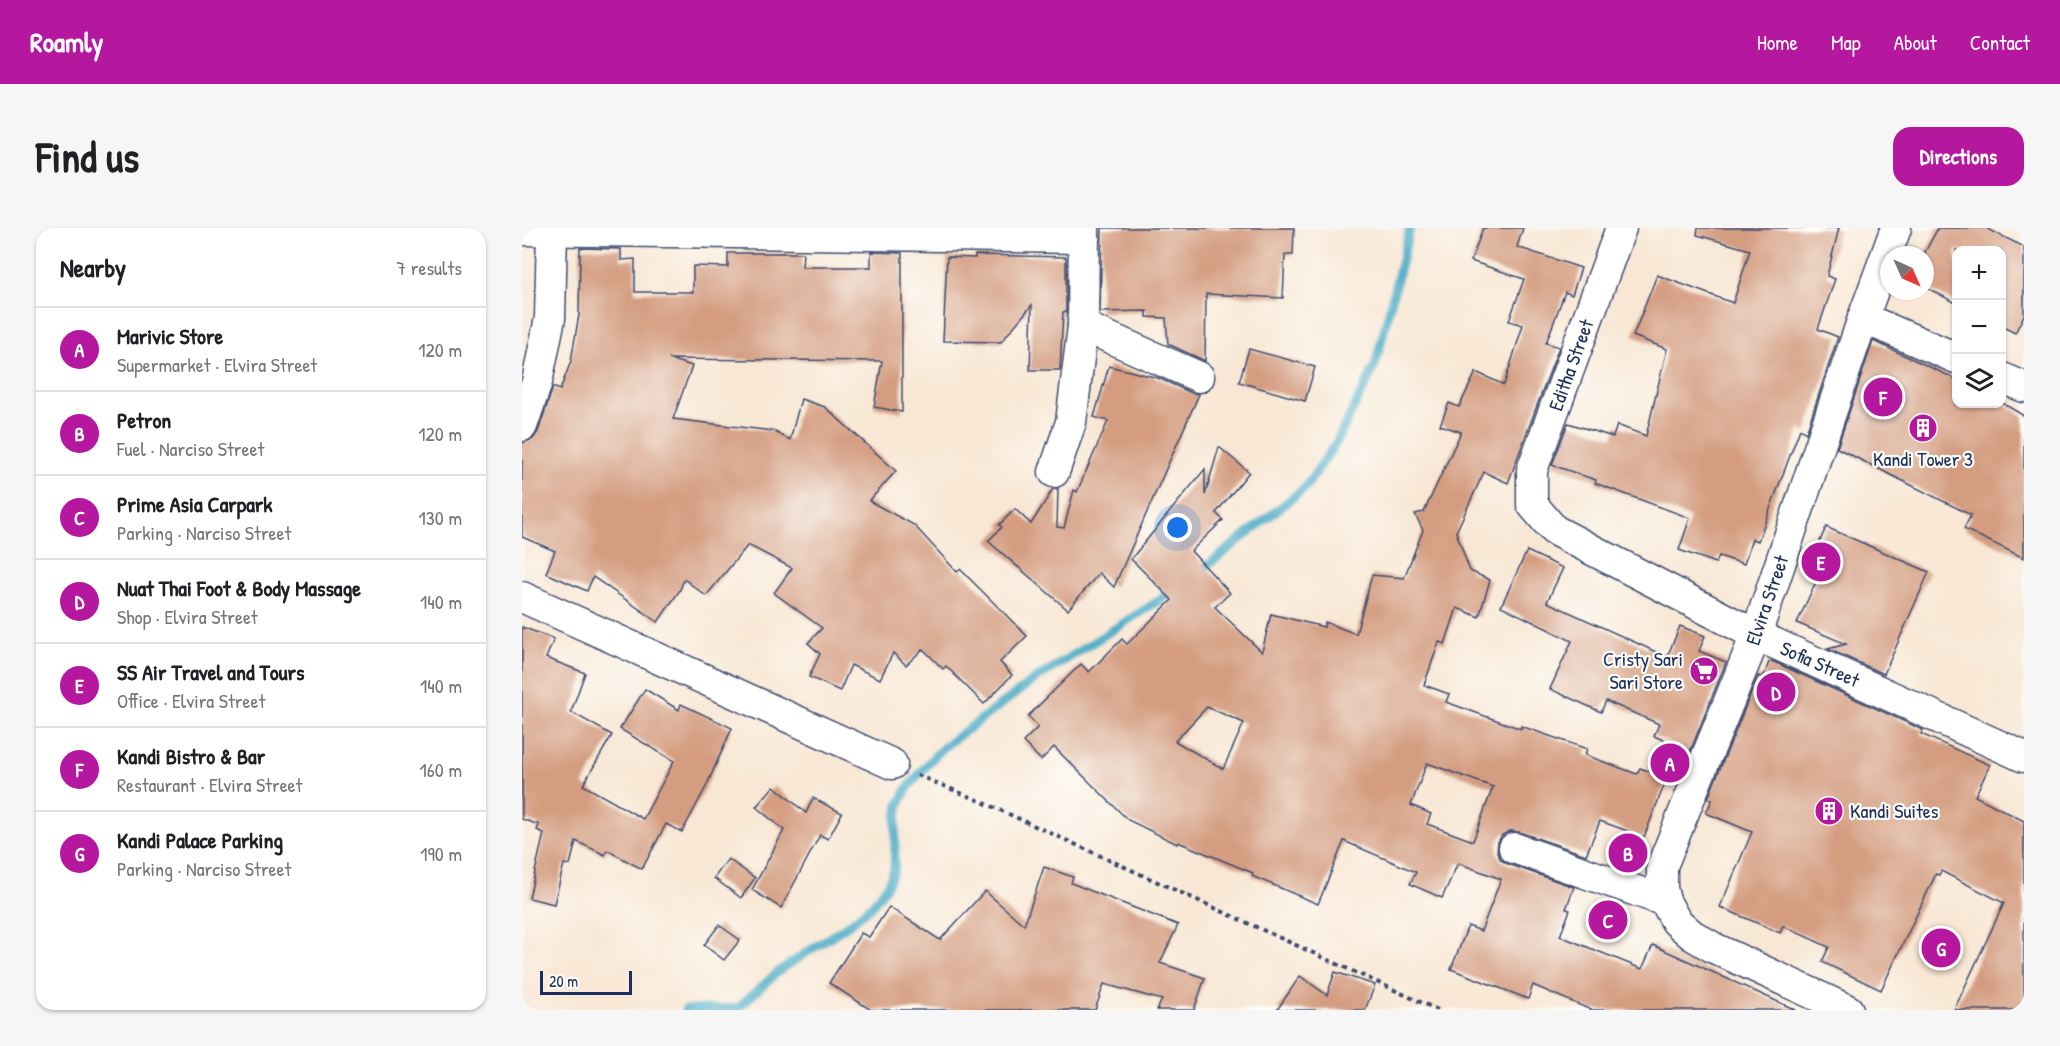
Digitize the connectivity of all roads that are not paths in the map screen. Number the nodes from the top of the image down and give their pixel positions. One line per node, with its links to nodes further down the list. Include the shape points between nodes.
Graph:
1 (1621, 228): 14 (street, Editha Street, via 1532,470)
2 (1896, 228): 6 (street, Elvira Street)
3 (522, 230): 4 (street)
4 (552, 230): 5 (street); 12 (street, via 550,318 537,382)
5 (1084, 233): 7 (street)
6 (1863, 318): 8 (street); 16 (street, Elvira Street)
7 (1083, 326): 9 (street); 13 (street, via 1073,411)
8 (1952, 356)
9 (1199, 377)
10 (2006, 380): 11 (street)
11 (2024, 387)
12 (522, 426)
13 (1054, 472)
14 (1532, 504): 16 (street, Sofia Street, via 1554,530)
15 (522, 597): 18 (street)
16 (1756, 635): 17 (street, Sofia Street); 20 (street, Elvira Street, via 1662,866)
17 (2024, 757)
18 (892, 764)
19 (1514, 848): 20 (street)
20 (1665, 901): 21 (street, via 1676,921 1714,948)
21 (1848, 1010)

